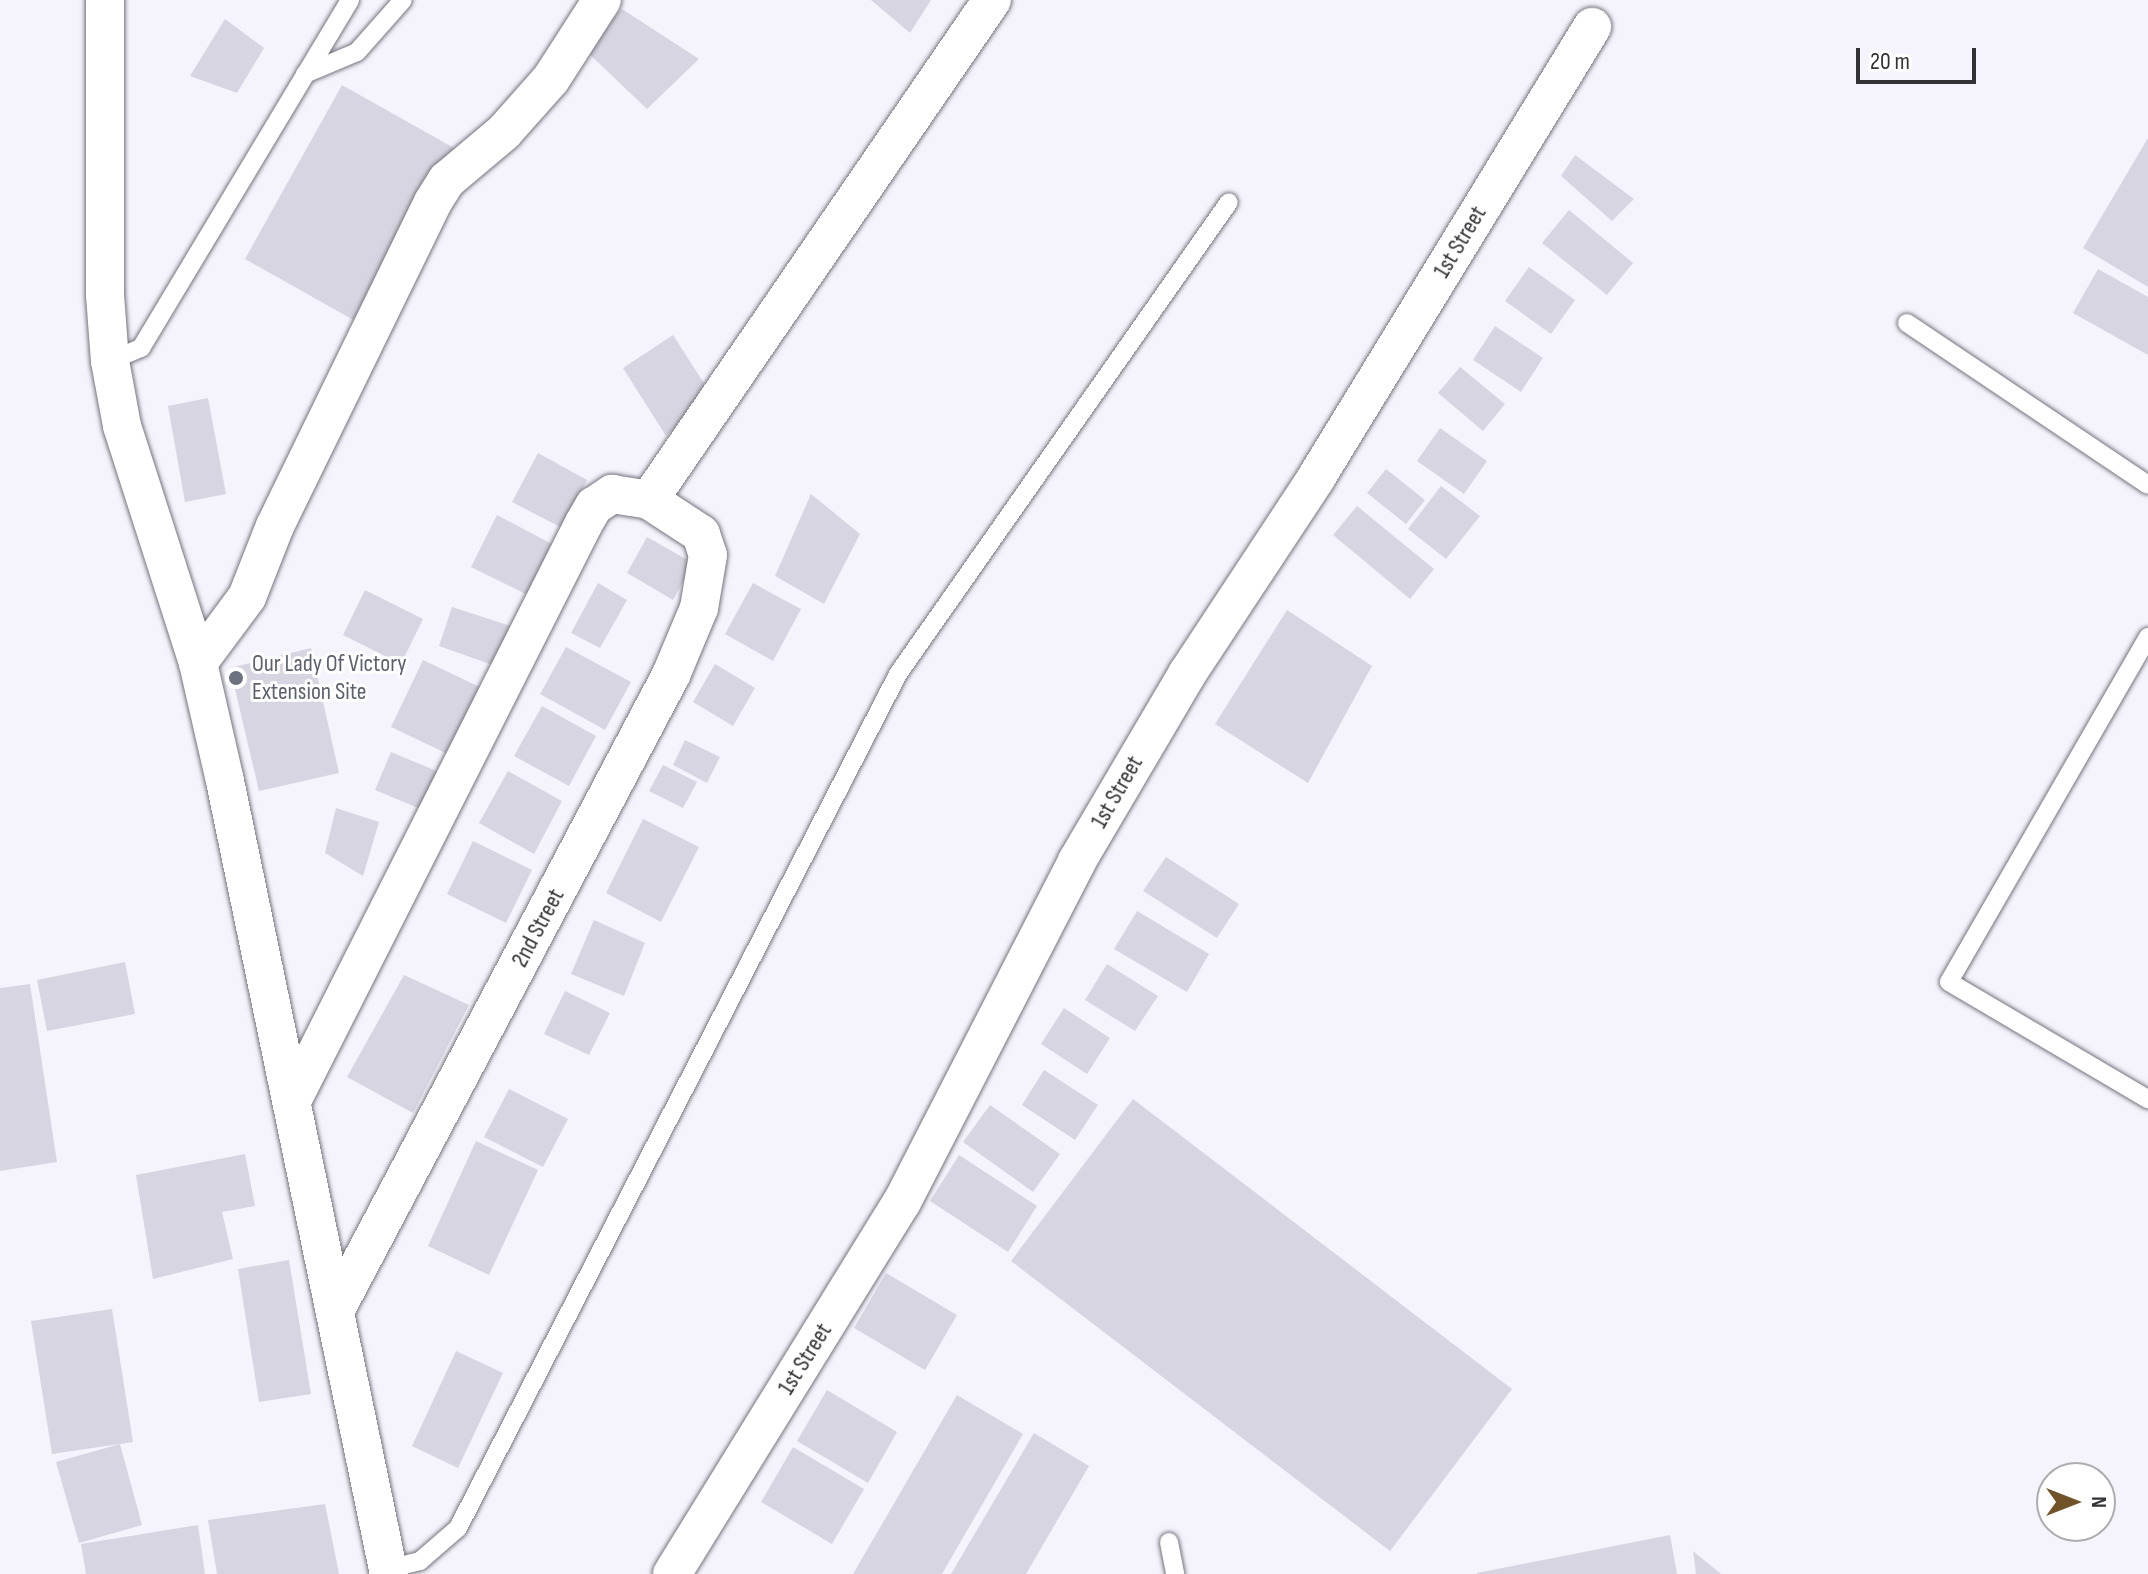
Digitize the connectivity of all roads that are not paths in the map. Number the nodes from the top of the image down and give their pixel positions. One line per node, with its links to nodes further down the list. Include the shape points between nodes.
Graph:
1 (105, 0): 10 (street, via 105,295)
2 (350, 0): 7 (lane)
3 (403, 0): 7 (lane, via 357,52)
4 (602, 0): 14 (street, via 551,79 504,132 447,180 433,202 275,526 247,597)
5 (992, 0): 12 (street)
6 (1592, 27): 20 (street, 1st Street, via 1316,478 1187,674 1077,861 902,1202)
7 (305, 74): 10 (lane, via 141,348)
8 (1229, 202): 19 (lane, via 898,674 458,1528 420,1561)
9 (1907, 323): 11 (lane)
10 (110, 361): 14 (street, via 122,426)
11 (2148, 485)
12 (649, 500): 15 (street, via 612,494 594,506); 17 (street, 2nd Street, via 701,534 708,555 705,582 671,675)
13 (2148, 637): 16 (lane, via 1949,982)
14 (198, 663): 15 (street)
15 (294, 1097): 17 (street)
16 (2148, 1099)
17 (335, 1311): 19 (street)
18 (1169, 1542): 21 (lane)
19 (388, 1572)
20 (672, 1574)
21 (1175, 1574)

